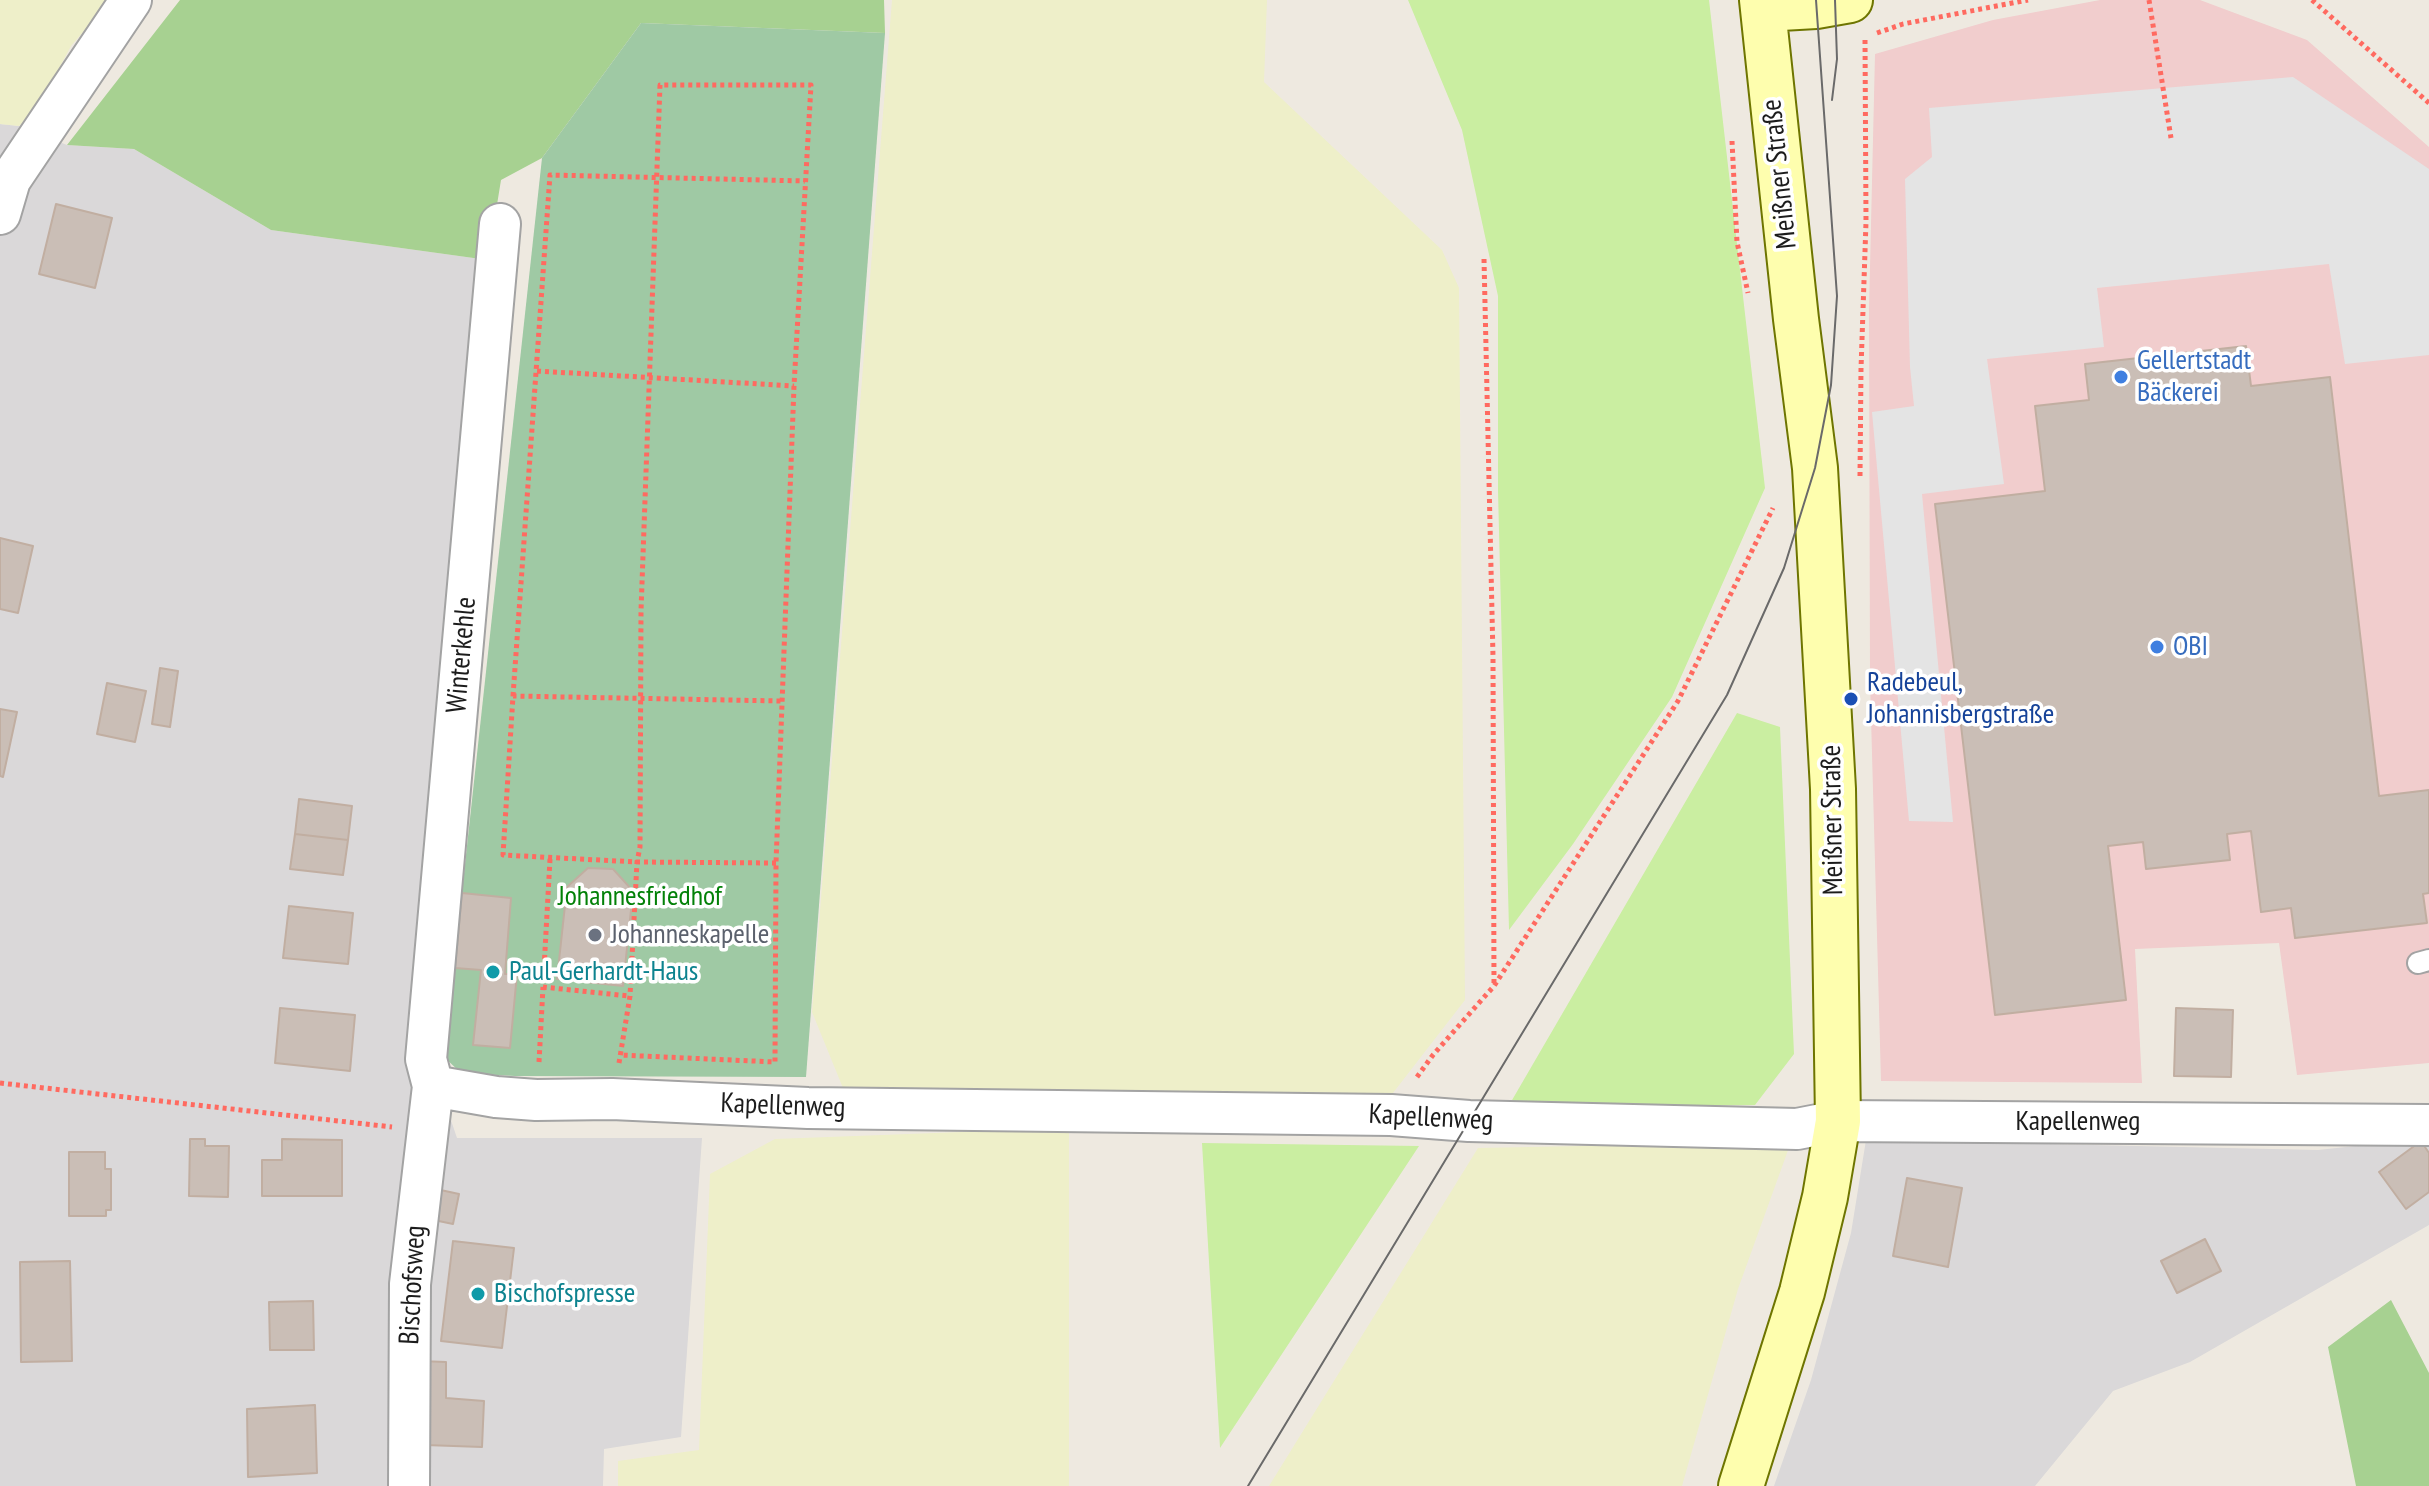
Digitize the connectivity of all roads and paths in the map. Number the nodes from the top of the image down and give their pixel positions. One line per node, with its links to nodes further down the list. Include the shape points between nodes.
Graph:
1 (131, 0): 12 (street)
2 (2028, 0): 6 (path, via 1903,24)
3 (2149, 0): 9 (path)
4 (2312, 0): 7 (path)
5 (1762, 5): 6 (main road, via 1816,6); 35 (main road, Meißner Straße, via 1815,468 1833,789)
6 (1857, 18)
7 (2429, 103)
8 (1731, 135): 15 (path, via 1737,242)
9 (2171, 138)
10 (656, 176): 11 (path); 11 (path, via 660,85 811,85); 16 (path, via 550,175); 17 (path)
11 (805, 181): 18 (path)
12 (3, 189)
13 (500, 224): 31 (street, Winterkehle, via 426,1059)
14 (1484, 259): 26 (path)
15 (1749, 296)
16 (537, 371): 17 (path); 20 (path)
17 (647, 379): 18 (path); 21 (path)
18 (794, 386): 22 (path)
19 (1776, 500): 26 (path, via 1678,701)
20 (513, 696): 21 (path); 23 (path, via 503,855)
21 (641, 699): 22 (path); 24 (path)
22 (782, 701): 25 (path)
23 (550, 859): 24 (path); 27 (path)
24 (637, 862): 25 (path); 28 (path)
25 (776, 863): 29 (path, via 775,1062)
26 (1494, 986): 34 (path, via 1433,1055)
27 (543, 987): 28 (path); 33 (path)
28 (630, 996): 29 (path)
29 (620, 1055): 32 (path)
30 (0, 1083): 37 (path)
31 (433, 1086): 33 (street, Kapellenweg); 37 (street, Bischofsweg)
32 (612, 1099): 33 (street, Kapellenweg); 34 (street, Kapellenweg, via 808,1108)
33 (536, 1100)
34 (1391, 1115): 35 (street, Kapellenweg, via 1797,1129)
35 (1838, 1121): 36 (street, Kapellenweg); 39 (main road, Meißner Straße, via 1802,1292)
36 (2429, 1125)
37 (428, 1131): 38 (street, Bischofsweg, via 410,1284)
38 (409, 1486)
39 (1741, 1486)

